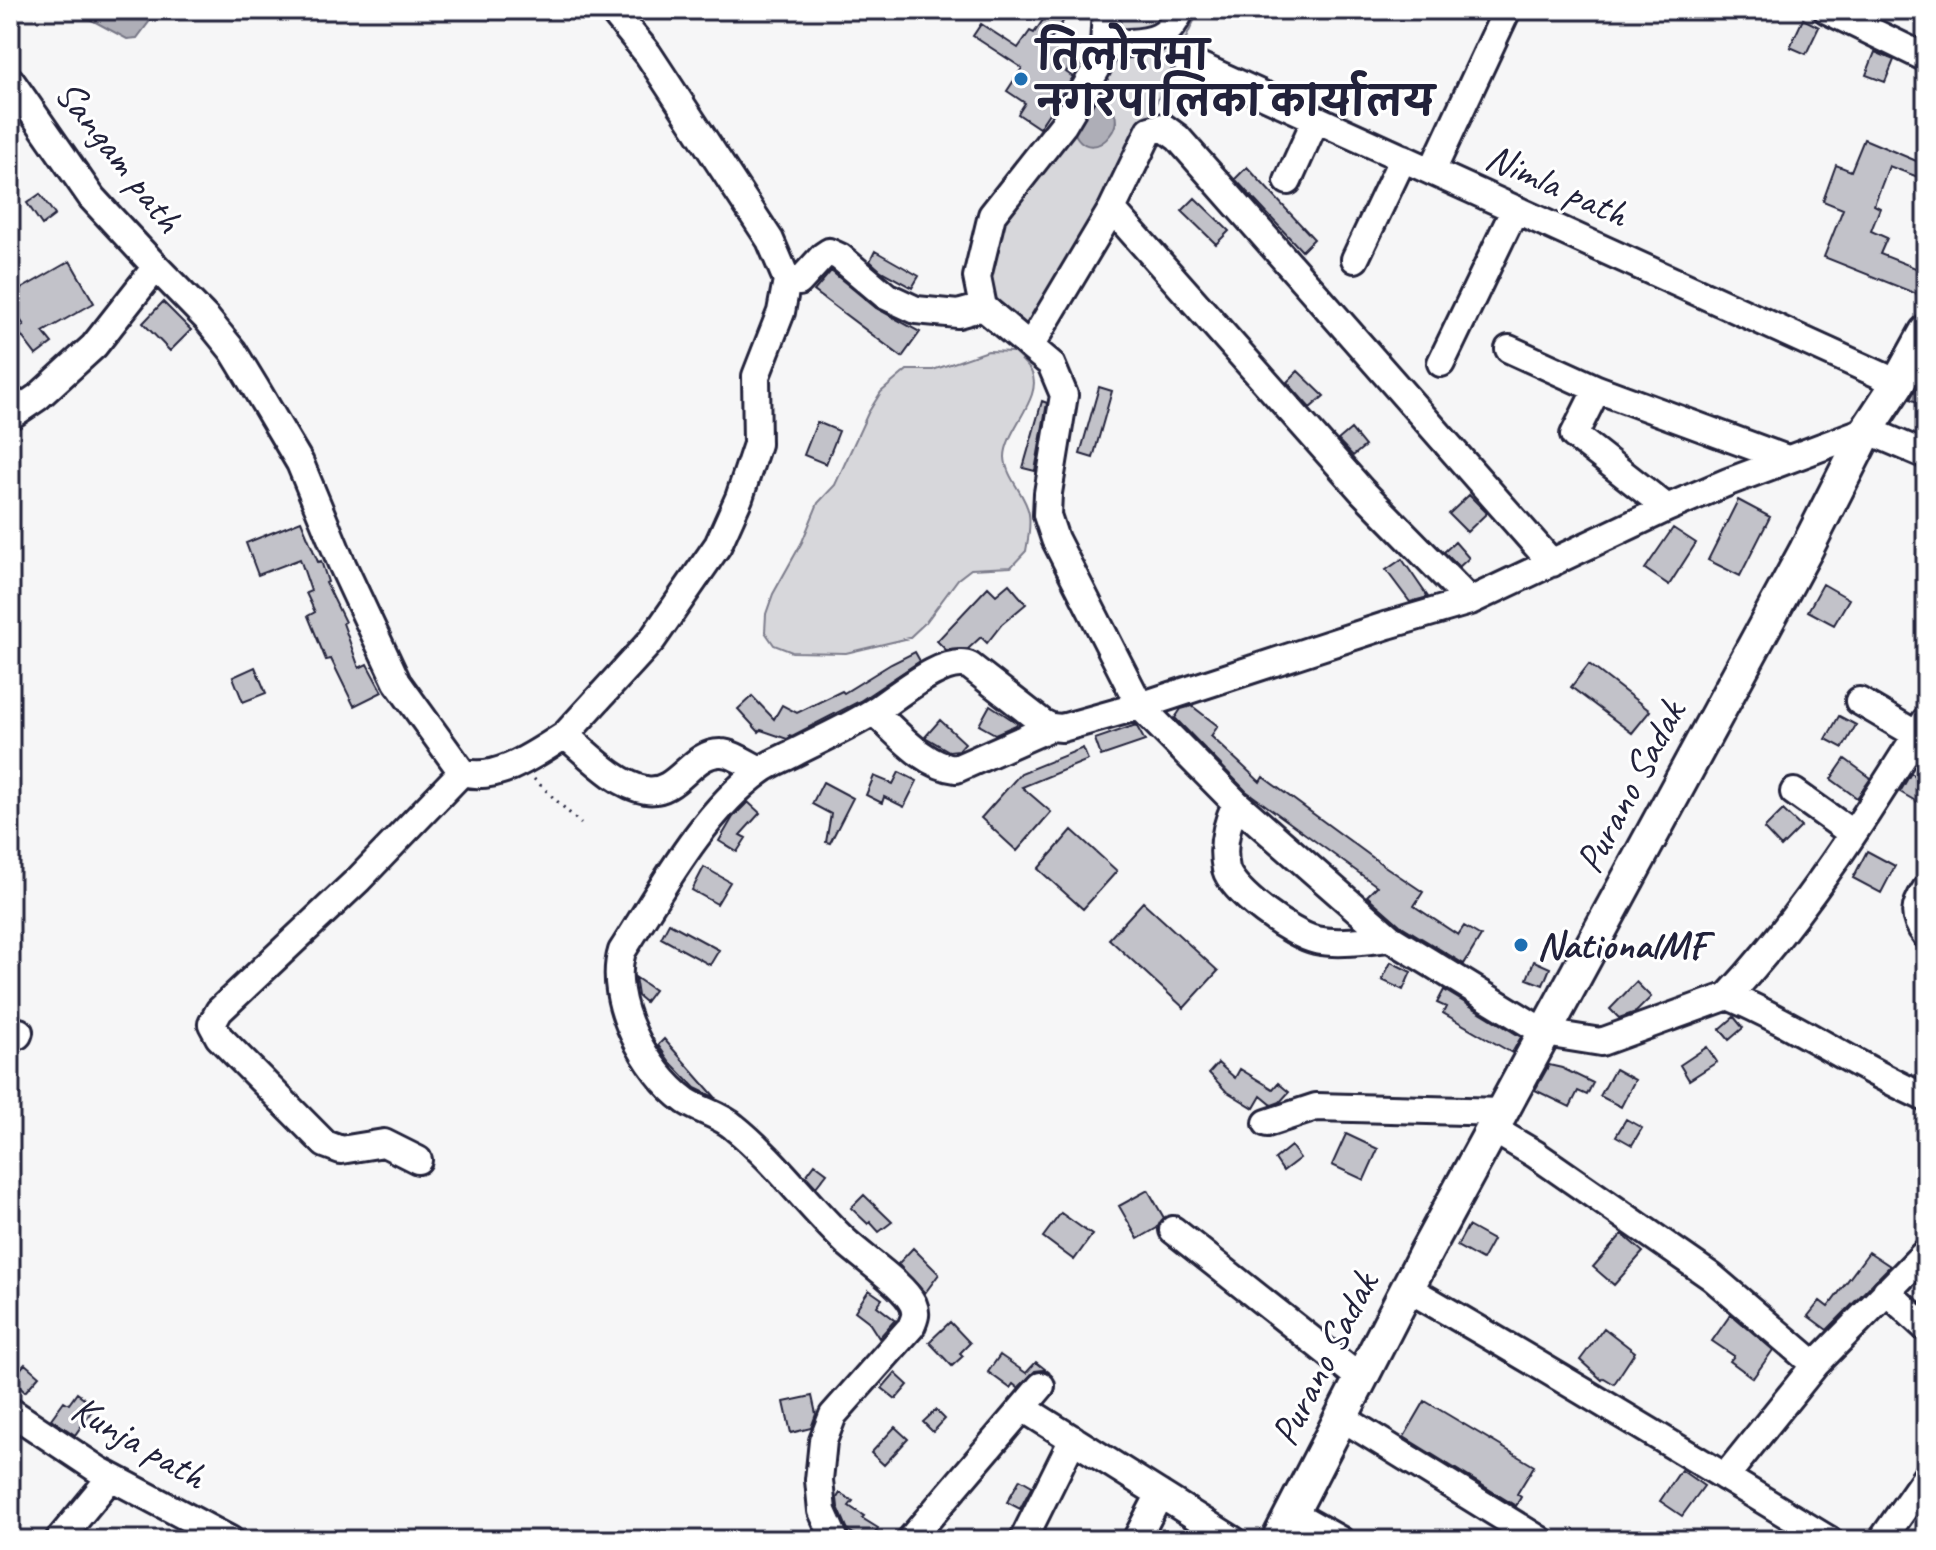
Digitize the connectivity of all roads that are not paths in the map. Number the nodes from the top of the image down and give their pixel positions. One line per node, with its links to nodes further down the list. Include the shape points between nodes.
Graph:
1 (612, 10): 18 (street, via 648,54 770,240)
2 (1106, 10): 6 (street)
3 (1181, 10): 6 (street, via 1162,37)
4 (1507, 10): 12 (street)
5 (1827, 10): 7 (street)
6 (1104, 46): 19 (street, via 1063,125 992,215 977,277)
7 (1926, 58)
8 (1184, 59): 10 (street, Nimla path)
9 (10, 80): 17 (street, Sangam path, via 92,198)
10 (1316, 119): 11 (street, Nimla path); 13 (street)
11 (1403, 158): 12 (street, Nimla path); 16 (street)
12 (1432, 171): 15 (street, Nimla path)
13 (1288, 181)
14 (1112, 209): 21 (street); 31 (street, via 1150,130 1163,127 1178,138); 32 (street, via 1362,491)
15 (1515, 209): 23 (street); 24 (street, Nimla path)
16 (1355, 259)
17 (156, 267): 26 (street, Sangam path, via 94,346); 40 (street, via 207,319 255,387 300,463 397,682)
18 (787, 280): 19 (street, via 799,282 829,252 886,296 916,310 958,314); 38 (street, via 781,312 756,376 757,444 718,545 652,640)
19 (983, 307): 21 (street)
20 (1926, 332): 24 (main road, Purano Sadak)
21 (1031, 345): 34 (street, via 1051,364 1064,395 1047,515)
22 (1509, 349): 25 (street)
23 (1441, 363)
24 (1898, 383): 27 (main road, Purano Sadak)
25 (1597, 389): 29 (street); 30 (street, via 1574,435)
26 (10, 416)
27 (1867, 430): 28 (street); 29 (street); 48 (main road, Purano Sadak)
28 (1926, 455)
29 (1787, 459): 30 (street)
30 (1667, 508): 31 (street)
31 (1552, 563): 32 (street)
32 (1470, 601): 34 (street)
33 (1859, 701): 37 (street)
34 (1140, 706): 36 (street); 42 (street)
35 (874, 712): 36 (street, via 944,768 956,769); 36 (street, via 942,668 963,663); 39 (street)
36 (1051, 727)
37 (1921, 728): 43 (street)
38 (565, 735): 39 (street, via 619,779 647,790 665,789 710,754 724,753); 40 (street, via 484,775)
39 (760, 770): 72 (street, via 722,807 683,858 622,951 618,979 633,1035 661,1078 687,1101 733,1125 914,1305 911,1327 833,1415 823,1441 820,1495)
40 (462, 772): 52 (street, via 359,879 219,1011 212,1024 325,1144 341,1150 384,1143)
41 (1794, 792): 43 (street)
42 (1236, 803): 46 (street); 46 (street, via 1227,824 1227,872 1264,914 1315,940)
43 (1853, 834): 47 (street, via 1775,943)
44 (1926, 889): 45 (street, via 1915,911)
45 (1926, 935)
46 (1390, 938): 48 (street)
47 (1728, 996): 48 (street, via 1601,1042); 49 (street)
48 (1545, 1033): 50 (main road, Purano Sadak)
49 (1926, 1098)
50 (1497, 1120): 51 (street, via 1316,1107); 55 (main road, Purano Sadak); 58 (street, via 1535,1154 1712,1277)
51 (1267, 1123)
52 (418, 1160)
53 (1173, 1230): 59 (street)
54 (1926, 1252): 56 (street)
55 (1407, 1288): 59 (main road, Purano Sadak); 66 (street)
56 (1886, 1291): 57 (street); 58 (street)
57 (1926, 1328)
58 (1815, 1365): 66 (street)
59 (1361, 1379): 63 (main road, Purano Sadak)
60 (1041, 1386): 61 (street)
61 (1023, 1408): 64 (street); 73 (street)
62 (10, 1411): 65 (street, Kunja path)
63 (1341, 1417): 69 (main road, Purano Sadak); 78 (street)
64 (1073, 1439): 68 (street); 74 (street)
65 (111, 1477): 70 (street); 71 (street, Kunja path)
66 (1725, 1477): 79 (street)
67 (1926, 1477): 80 (street)
68 (1160, 1494): 75 (street); 76 (street)
69 (1285, 1527): 77 (street)
70 (59, 1540)
71 (230, 1540)
72 (835, 1540)
73 (910, 1540)
74 (1023, 1540)
75 (1136, 1540)
76 (1233, 1540)
77 (1340, 1540)
78 (1540, 1540)
79 (1829, 1540)
80 (1882, 1540)

